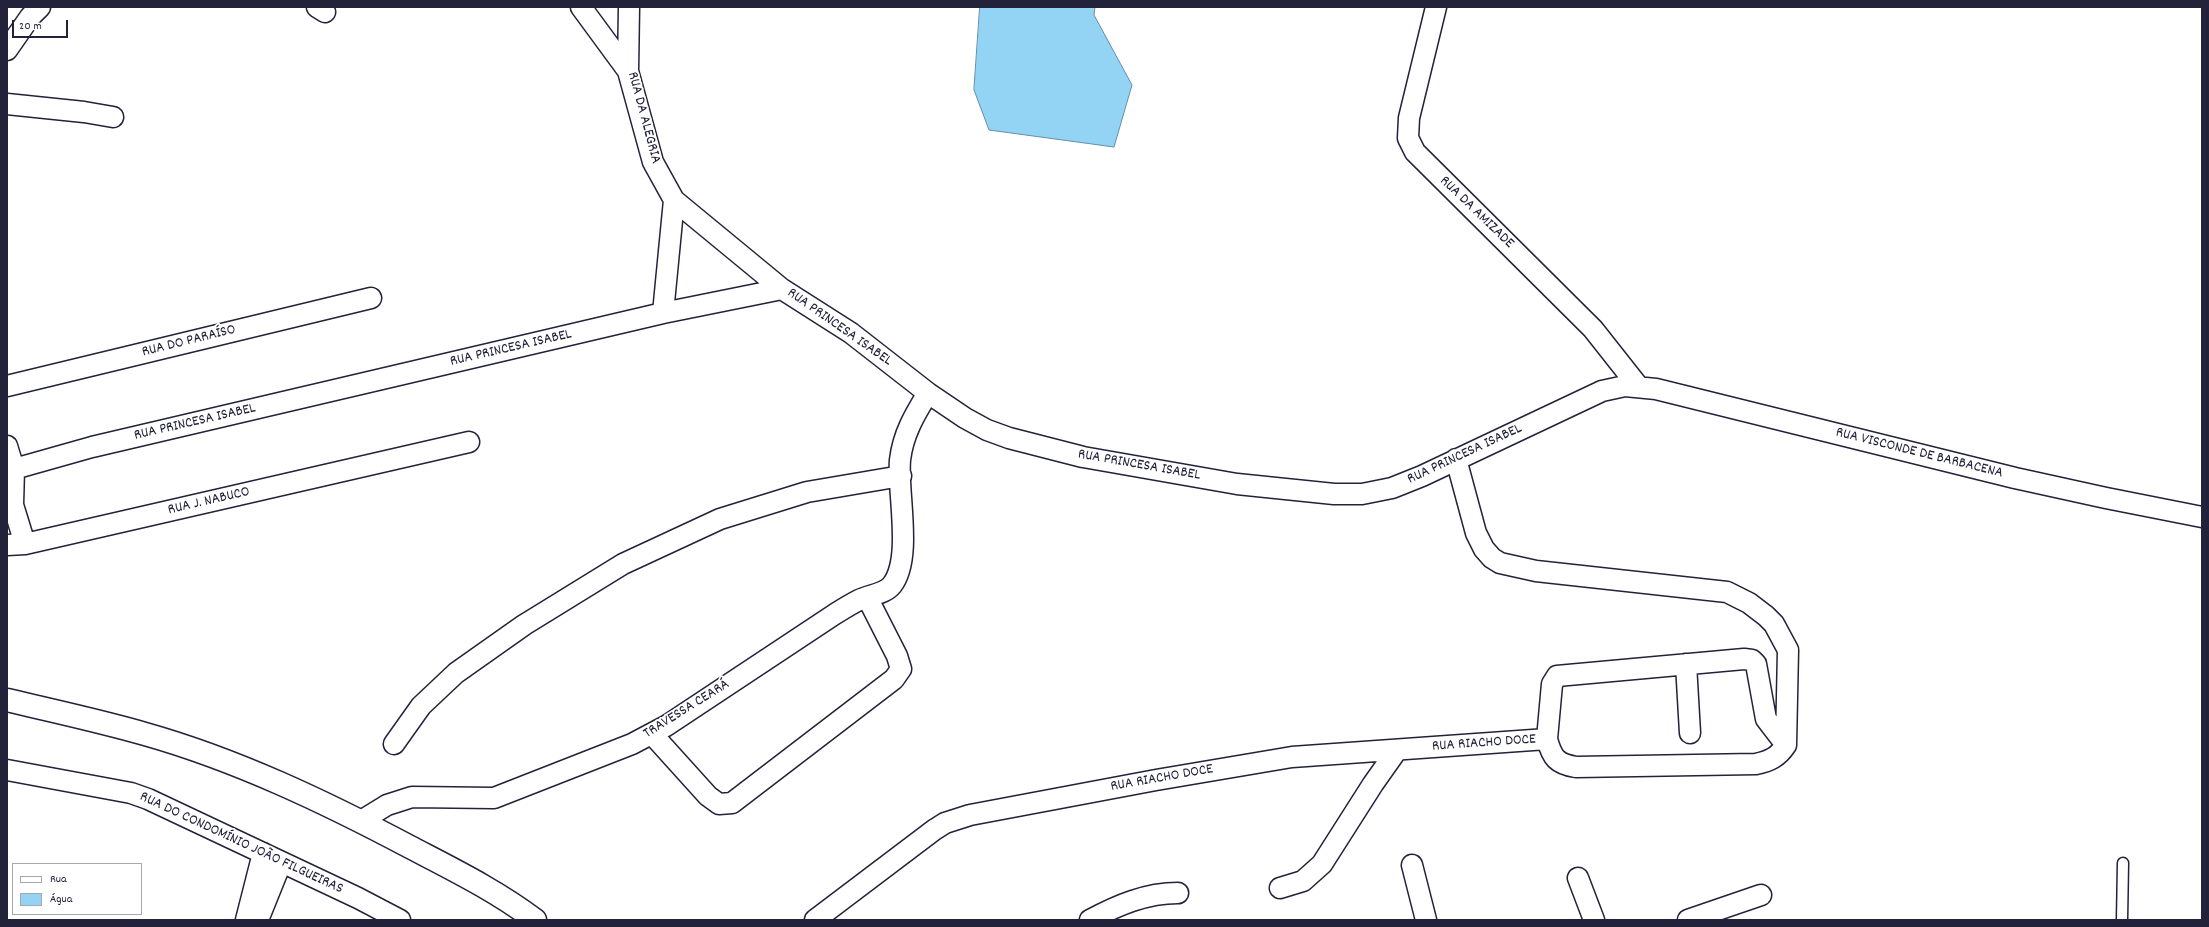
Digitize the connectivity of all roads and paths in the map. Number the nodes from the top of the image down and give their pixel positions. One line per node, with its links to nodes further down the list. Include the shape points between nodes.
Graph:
1 (40, 7): 5 (street)
2 (581, 7): 6 (street)
3 (629, 7): 6 (street, RUA DA ALEGRIA)
4 (1436, 7): 14 (street, RUA DA AMIZADE, via 1409,118 1408,138 1415,152 1594,329)
5 (7, 50)
6 (628, 71): 9 (street, RUA DA ALEGRIA, via 653,162)
7 (7, 104): 8 (street)
8 (113, 117)
9 (674, 200): 10 (street, RUA DA ALEGRIA); 12 (street)
10 (782, 288): 12 (street, RUA PRINCESA ISABEL); 15 (street, RUA PRINCESA ISABEL, via 851,332)
11 (370, 298): 13 (street, RUA DO PARAÍSO)
12 (663, 313): 19 (street, RUA PRINCESA ISABEL, via 92,447)
13 (7, 386)
14 (1638, 386): 18 (street, RUA PRINCESA ISABEL, via 1614,387); 21 (street, RUA VISCONDE DE BARBACENA, via 1730,406 2015,478)
15 (928, 393): 18 (street, RUA PRINCESA ISABEL, via 976,424 1009,438 1083,457 1237,484 1334,494 1362,494 1392,488); 20 (street, TRAVESSA CEARÁ, via 907,433 900,462)
16 (469, 442): 22 (street, RUA J. NABUCO)
17 (7, 446): 19 (street)
18 (1456, 459): 30 (street, via 1476,533 1484,549 1500,563 1536,571 1727,592 1749,603 1766,616 1774,624 1788,650)
19 (14, 468): 22 (street, RUA J. NABUCO)
20 (901, 476): 23 (street, TRAVESSA CEARÁ, via 903,533 897,578 891,587); 29 (street, via 807,492 720,519 623,564 524,625 456,673 421,706)
21 (2202, 517)
22 (16, 544)
23 (868, 597): 26 (street, TRAVESSA CEARÁ, via 835,614); 26 (street, via 901,669 894,679 732,803 719,804 708,796)
24 (1686, 664): 27 (street); 28 (street, via 1557,676 1552,684); 30 (street, via 1752,660 1756,664 1766,719)
25 (7, 700): 33 (main road, via 146,734 207,755)
26 (652, 734): 33 (street, TRAVESSA CEARÁ, via 494,798 412,797 387,805)
27 (1690, 734)
28 (1547, 739): 30 (street, RUA RIACHO DOCE, via 1551,752 1564,765 1592,768 1756,764 1780,755); 31 (street, RUA RIACHO DOCE)
29 (394, 744)
30 (1786, 745)
31 (1397, 750): 39 (street, via 1322,864 1303,881); 46 (street, RUA RIACHO DOCE, via 1292,757 1110,788 957,819 945,823 919,841)
32 (7, 770): 34 (street, RUA DO CONDOMÍNIO JOÃO FILGUEIRAS, via 131,793)
33 (361, 821): 45 (main road, via 456,871)
34 (263, 853): 35 (street, RUA DO CONDOMÍNIO JOÃO FILGUEIRAS); 42 (street)
35 (281, 863): 43 (street); 44 (street, RUA DO CONDOMÍNIO JOÃO FILGUEIRAS)
36 (2123, 863): 51 (lane)
37 (1412, 865): 48 (street)
38 (1578, 878): 49 (street)
39 (1280, 888)
40 (1178, 893): 47 (street, via 1152,894)
41 (1761, 895): 50 (street)
42 (246, 920)
43 (258, 920)
44 (400, 920)
45 (535, 920)
46 (815, 920)
47 (1090, 920)
48 (1426, 920)
49 (1594, 920)
50 (1688, 920)
51 (2122, 920)

